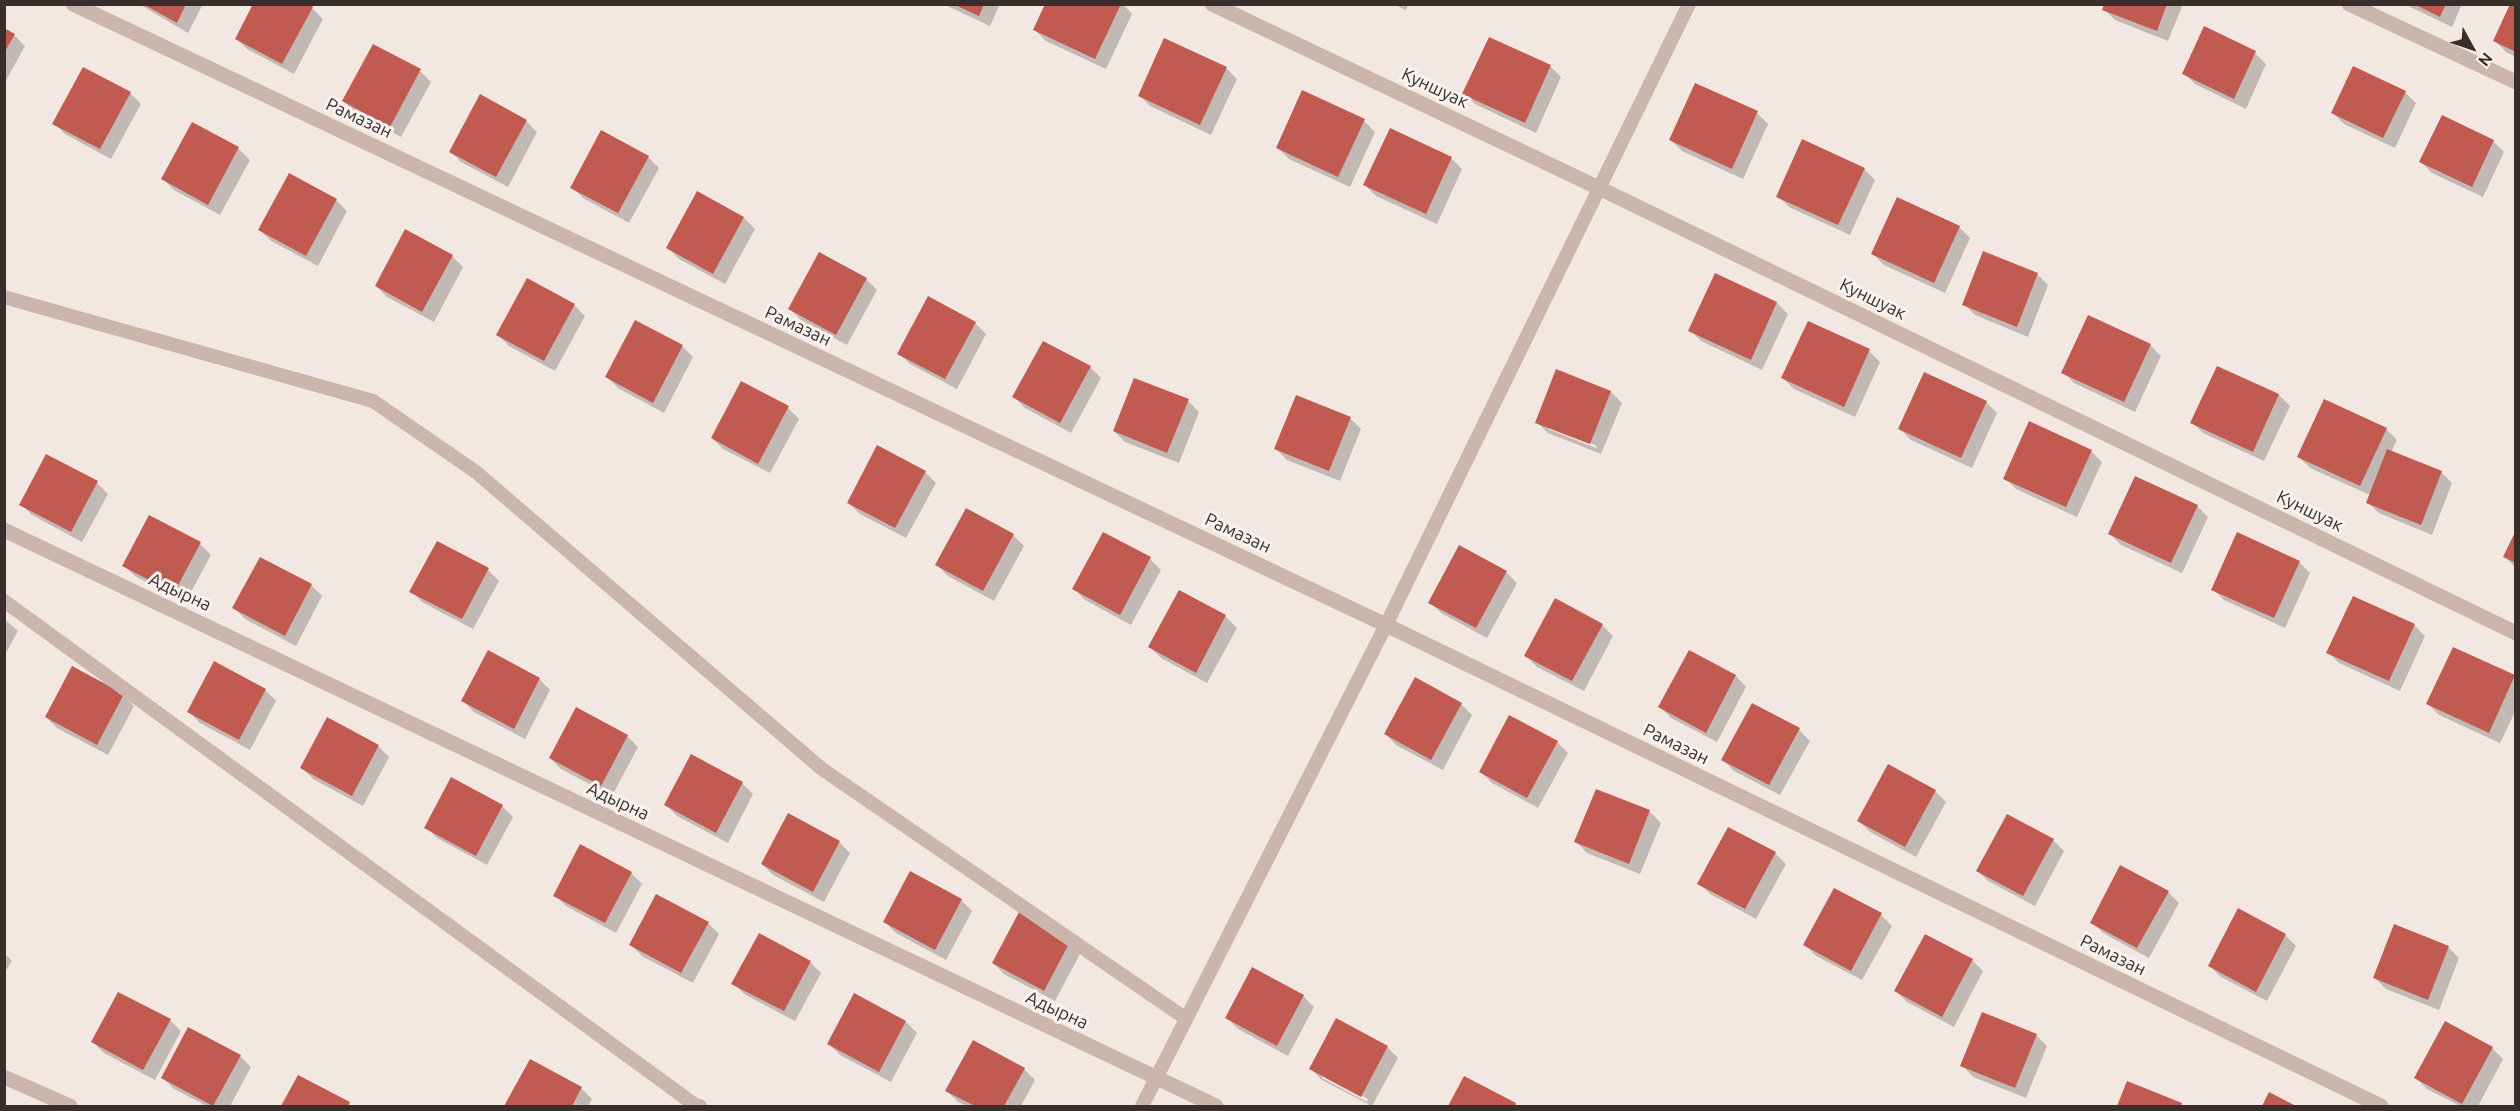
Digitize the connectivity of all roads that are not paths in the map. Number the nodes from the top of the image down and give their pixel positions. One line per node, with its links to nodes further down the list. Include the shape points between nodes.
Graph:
1 (73, 4): 10 (street, Рамазан)
2 (1212, 4): 6 (street, Куншуак)
3 (1689, 4): 6 (lane)
4 (2349, 4): 5 (street)
5 (2516, 82)
6 (1599, 188): 10 (lane); 11 (street, Куншуак)
7 (4, 297): 12 (lane, via 373,401 476,472 822,769)
8 (4, 530): 14 (street, Адырна)
9 (4, 601): 16 (lane)
10 (1386, 625): 12 (lane); 19 (street, Рамазан)
11 (2516, 633)
12 (1185, 1018): 14 (lane)
13 (4, 1077): 15 (street)
14 (1155, 1078): 17 (lane); 18 (street, Адырна)
15 (70, 1107)
16 (700, 1107)
17 (1142, 1107)
18 (1216, 1107)
19 (2381, 1107)

